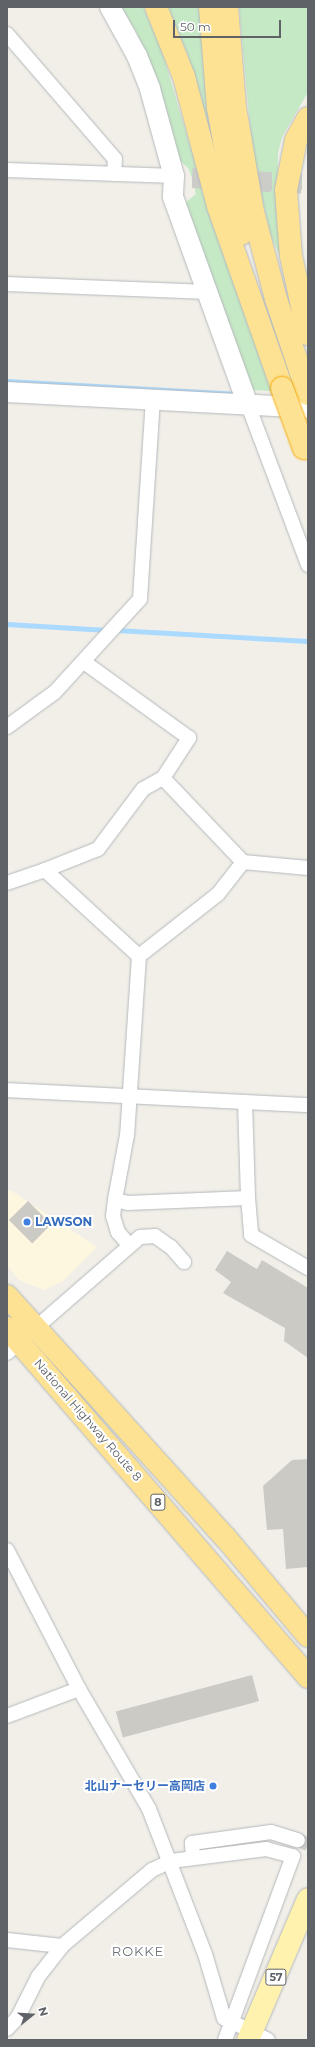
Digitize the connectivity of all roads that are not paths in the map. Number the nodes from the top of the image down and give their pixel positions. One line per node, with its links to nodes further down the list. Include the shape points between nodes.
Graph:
1 (110, 7): 9 (street, via 137,56)
2 (156, 7): 13 (highway, via 184,77 221,214)
3 (210, 7): 13 (highway, via 218,108 233,198 259,300)
4 (227, 7): 13 (highway, via 235,107 252,212 276,299)
5 (7, 34): 8 (street, via 115,159)
6 (308, 118): 12 (highway, via 296,140 286,190 290,256)
7 (7, 170): 8 (street)
8 (114, 174): 9 (street)
9 (183, 177): 11 (street, via 173,197)
10 (7, 284): 11 (street)
11 (208, 292): 16 (street)
12 (308, 334)
13 (295, 389): 18 (highway, bridge)
14 (7, 392): 15 (street)
15 (153, 400): 16 (street); 20 (street, via 144,582 140,599 126,618)
16 (248, 405): 17 (street); 19 (street)
17 (308, 408)
18 (307, 450)
19 (308, 565)
20 (84, 662): 21 (street, via 55,692); 22 (street, via 189,738)
21 (7, 727)
22 (163, 778): 23 (street); 25 (street, via 143,789 98,849)
23 (243, 862): 24 (street); 27 (street, via 218,894)
24 (308, 868)
25 (45, 870): 26 (street); 27 (street)
26 (7, 883)
27 (139, 956): 29 (street)
28 (7, 1090): 29 (street)
29 (129, 1096): 30 (street); 33 (street, via 127,1135)
30 (245, 1102): 31 (street); 32 (street)
31 (308, 1106)
32 (248, 1198): 33 (street, via 128,1203); 36 (street, via 251,1235)
33 (115, 1200): 34 (street, via 113,1216 118,1232)
34 (129, 1245): 35 (street, via 140,1237 155,1236 171,1246); 38 (street)
35 (184, 1262)
36 (308, 1268)
37 (7, 1296): 38 (highway, National Highway Route 8 / 8)
38 (38, 1329): 39 (street); 41 (highway, National Highway Route 8 / 8)
39 (12, 1341): 42 (highway, National Highway Route 8 / 8)
40 (7, 1550): 43 (street)
41 (308, 1636)
42 (308, 1677)
43 (79, 1689): 44 (street); 47 (street, via 149,1809)
44 (7, 1716)
45 (298, 1840): 46 (street, via 271,1832 192,1843)
46 (193, 1858): 47 (street); 52 (street, via 266,1849 293,1856)
47 (171, 1861): 50 (street, via 152,1870); 52 (street, via 224,2018)
48 (308, 1899): 52 (main road, 57)
49 (7, 1940): 50 (street)
50 (62, 1946): 51 (street, via 38,1976 18,2017)
51 (7, 2029)
52 (251, 2034): 53 (street)
53 (225, 2040)

